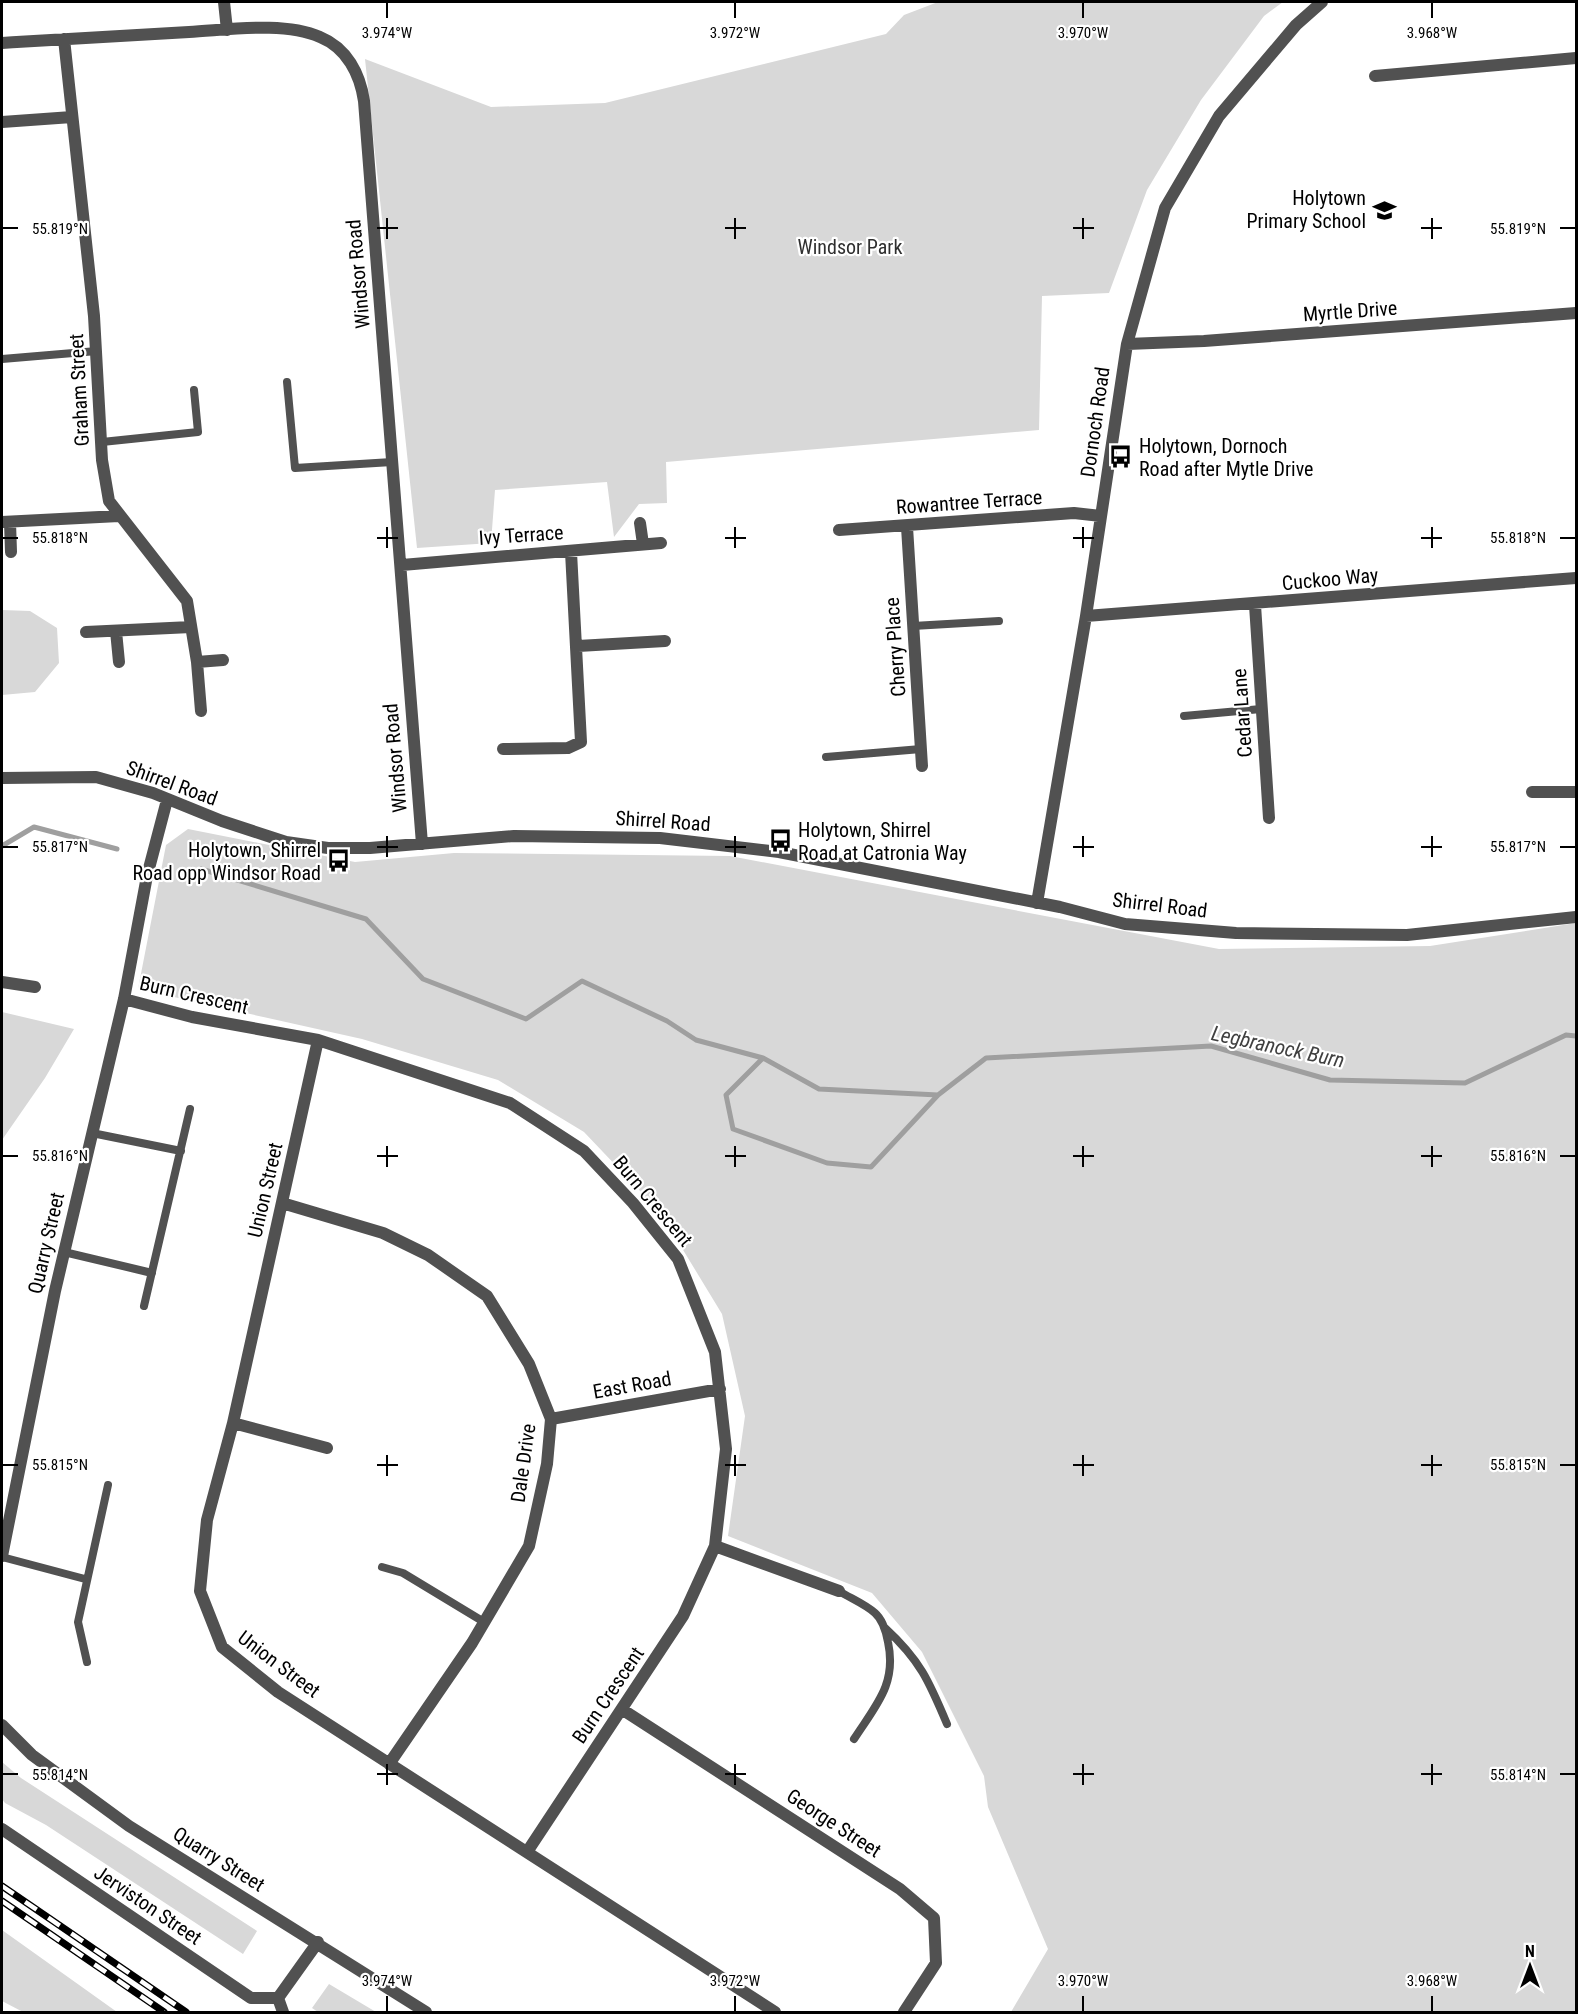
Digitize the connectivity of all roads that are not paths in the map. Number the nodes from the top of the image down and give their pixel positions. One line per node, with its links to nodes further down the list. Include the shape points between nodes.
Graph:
1 (224, 2): 3 (street)
2 (1322, 2): 11 (street, Dornoch Road, via 1284,38 1219,116 1165,208)
3 (227, 30): 4 (street, Windsor Road); 17 (street, Windsor Road, via 296,29 321,37 351,62 362,86)
4 (64, 39): 5 (street, Windsor Road); 8 (street, Graham Street)
5 (2, 43)
6 (1576, 58): 7 (street)
7 (1375, 76)
8 (72, 117): 9 (street); 12 (street, Graham Street)
9 (2, 122)
10 (1576, 313): 11 (street, Myrtle Drive)
11 (1126, 344): 19 (street, Dornoch Road)
12 (97, 351): 13 (lane); 16 (street, Graham Street)
13 (2, 359)
14 (287, 382): 17 (lane, via 295,468)
15 (194, 390): 16 (lane, via 198,432)
16 (102, 442): 18 (street, Graham Street, via 109,501)
17 (392, 462): 28 (street, Windsor Road)
18 (119, 516): 20 (street); 34 (street, Graham Street, via 187,601)
19 (1101, 516): 22 (street, Rowantree Terrace, via 1074,513); 31 (street, Dornoch Road)
20 (6, 522): 26 (street)
21 (640, 523): 25 (street)
22 (907, 527): 23 (street, Rowantree Terrace); 33 (street, Cherry Place)
23 (839, 530)
24 (661, 543): 25 (street, Ivy Terrace)
25 (643, 544): 27 (street, Ivy Terrace)
26 (11, 552)
27 (571, 552): 28 (street, Ivy Terrace); 38 (street)
28 (402, 565): 54 (street, Windsor Road)
29 (1576, 578): 30 (street, Cuckoo Way)
30 (1255, 605): 31 (street, Cuckoo Way); 42 (street, Cedar Lane)
31 (1086, 616): 55 (street, Dornoch Road)
32 (999, 621): 33 (lane)
33 (913, 626): 46 (street, Cherry Place)
34 (191, 627): 35 (street); 41 (street, Graham Street)
35 (117, 631): 36 (street); 40 (street)
36 (86, 632)
37 (664, 641): 38 (street)
38 (578, 646): 45 (street, via 581,742 568,748)
39 (223, 660): 41 (street)
40 (119, 662)
41 (197, 662): 43 (street, Graham Street)
42 (1261, 709): 44 (lane); 53 (street, Cedar Lane)
43 (201, 711)
44 (1184, 716)
45 (503, 749)
46 (921, 749): 47 (lane); 48 (street, Cherry Place)
47 (826, 757)
48 (922, 766)
49 (2, 778): 52 (street, Shirrel Road, via 96,777)
50 (1532, 792): 51 (street)
51 (1576, 792)
52 (168, 800): 54 (street, Shirrel Road, via 286,842 328,848); 59 (street, Quarry Street, via 147,876)
53 (1269, 818)
54 (422, 844): 55 (street, Shirrel Road, via 514,836 660,838 778,852)
55 (1037, 903): 56 (street, Shirrel Road, via 1125,924 1307,936 1407,935)
56 (1576, 917)
57 (2, 982): 58 (street)
58 (35, 987)
59 (124, 999): 60 (street, Burn Crescent, via 192,1017); 62 (street, Quarry Street)
60 (318, 1040): 64 (street, Union Street); 68 (street, Burn Crescent, via 510,1102 584,1151 678,1259 715,1352)
61 (190, 1109): 63 (lane)
62 (92, 1133): 63 (lane); 65 (street, Quarry Street)
63 (181, 1151): 66 (lane)
64 (282, 1203): 69 (street, Dale Drive, via 383,1233 428,1255 488,1296 529,1364); 70 (street, Union Street)
65 (64, 1252): 66 (lane); 74 (street, Quarry Street)
66 (152, 1273): 67 (lane)
67 (144, 1306)
68 (720, 1389): 69 (street, East Road); 73 (street, Burn Crescent, via 726,1449)
69 (551, 1419): 78 (street, Dale Drive, via 547,1464 529,1546)
70 (233, 1423): 71 (street); 85 (street, Union Street, via 207,1520 200,1591 222,1647 278,1692)
71 (327, 1448)
72 (108, 1485): 76 (lane)
73 (715, 1546): 77 (street); 81 (street, Burn Crescent, via 683,1616)
74 (2, 1556): 76 (lane)
75 (382, 1567): 78 (lane, via 403,1573)
76 (85, 1579): 80 (lane, via 78,1622)
77 (839, 1591): 79 (lane, via 875,1613)
78 (484, 1622): 85 (street, Dale Drive)
79 (885, 1628): 82 (lane, via 908,1648 925,1672); 84 (lane, via 890,1674 884,1693)
80 (87, 1662)
81 (622, 1710): 87 (street, Burn Crescent); 93 (street, George Street, via 900,1889 934,1918 936,1963)
82 (947, 1724)
83 (2, 1725): 88 (street, Quarry Street, via 32,1755 129,1826)
84 (854, 1738)
85 (389, 1764): 87 (street, Union Street)
86 (2, 1829): 89 (street, Jerviston Street, via 251,1998)
87 (527, 1852): 92 (street, Union Street)
88 (318, 1942): 89 (street); 91 (street, Quarry Street)
89 (278, 1998): 90 (street)
90 (283, 2013)
91 (426, 2013)
92 (775, 2013)
93 (903, 2013)

